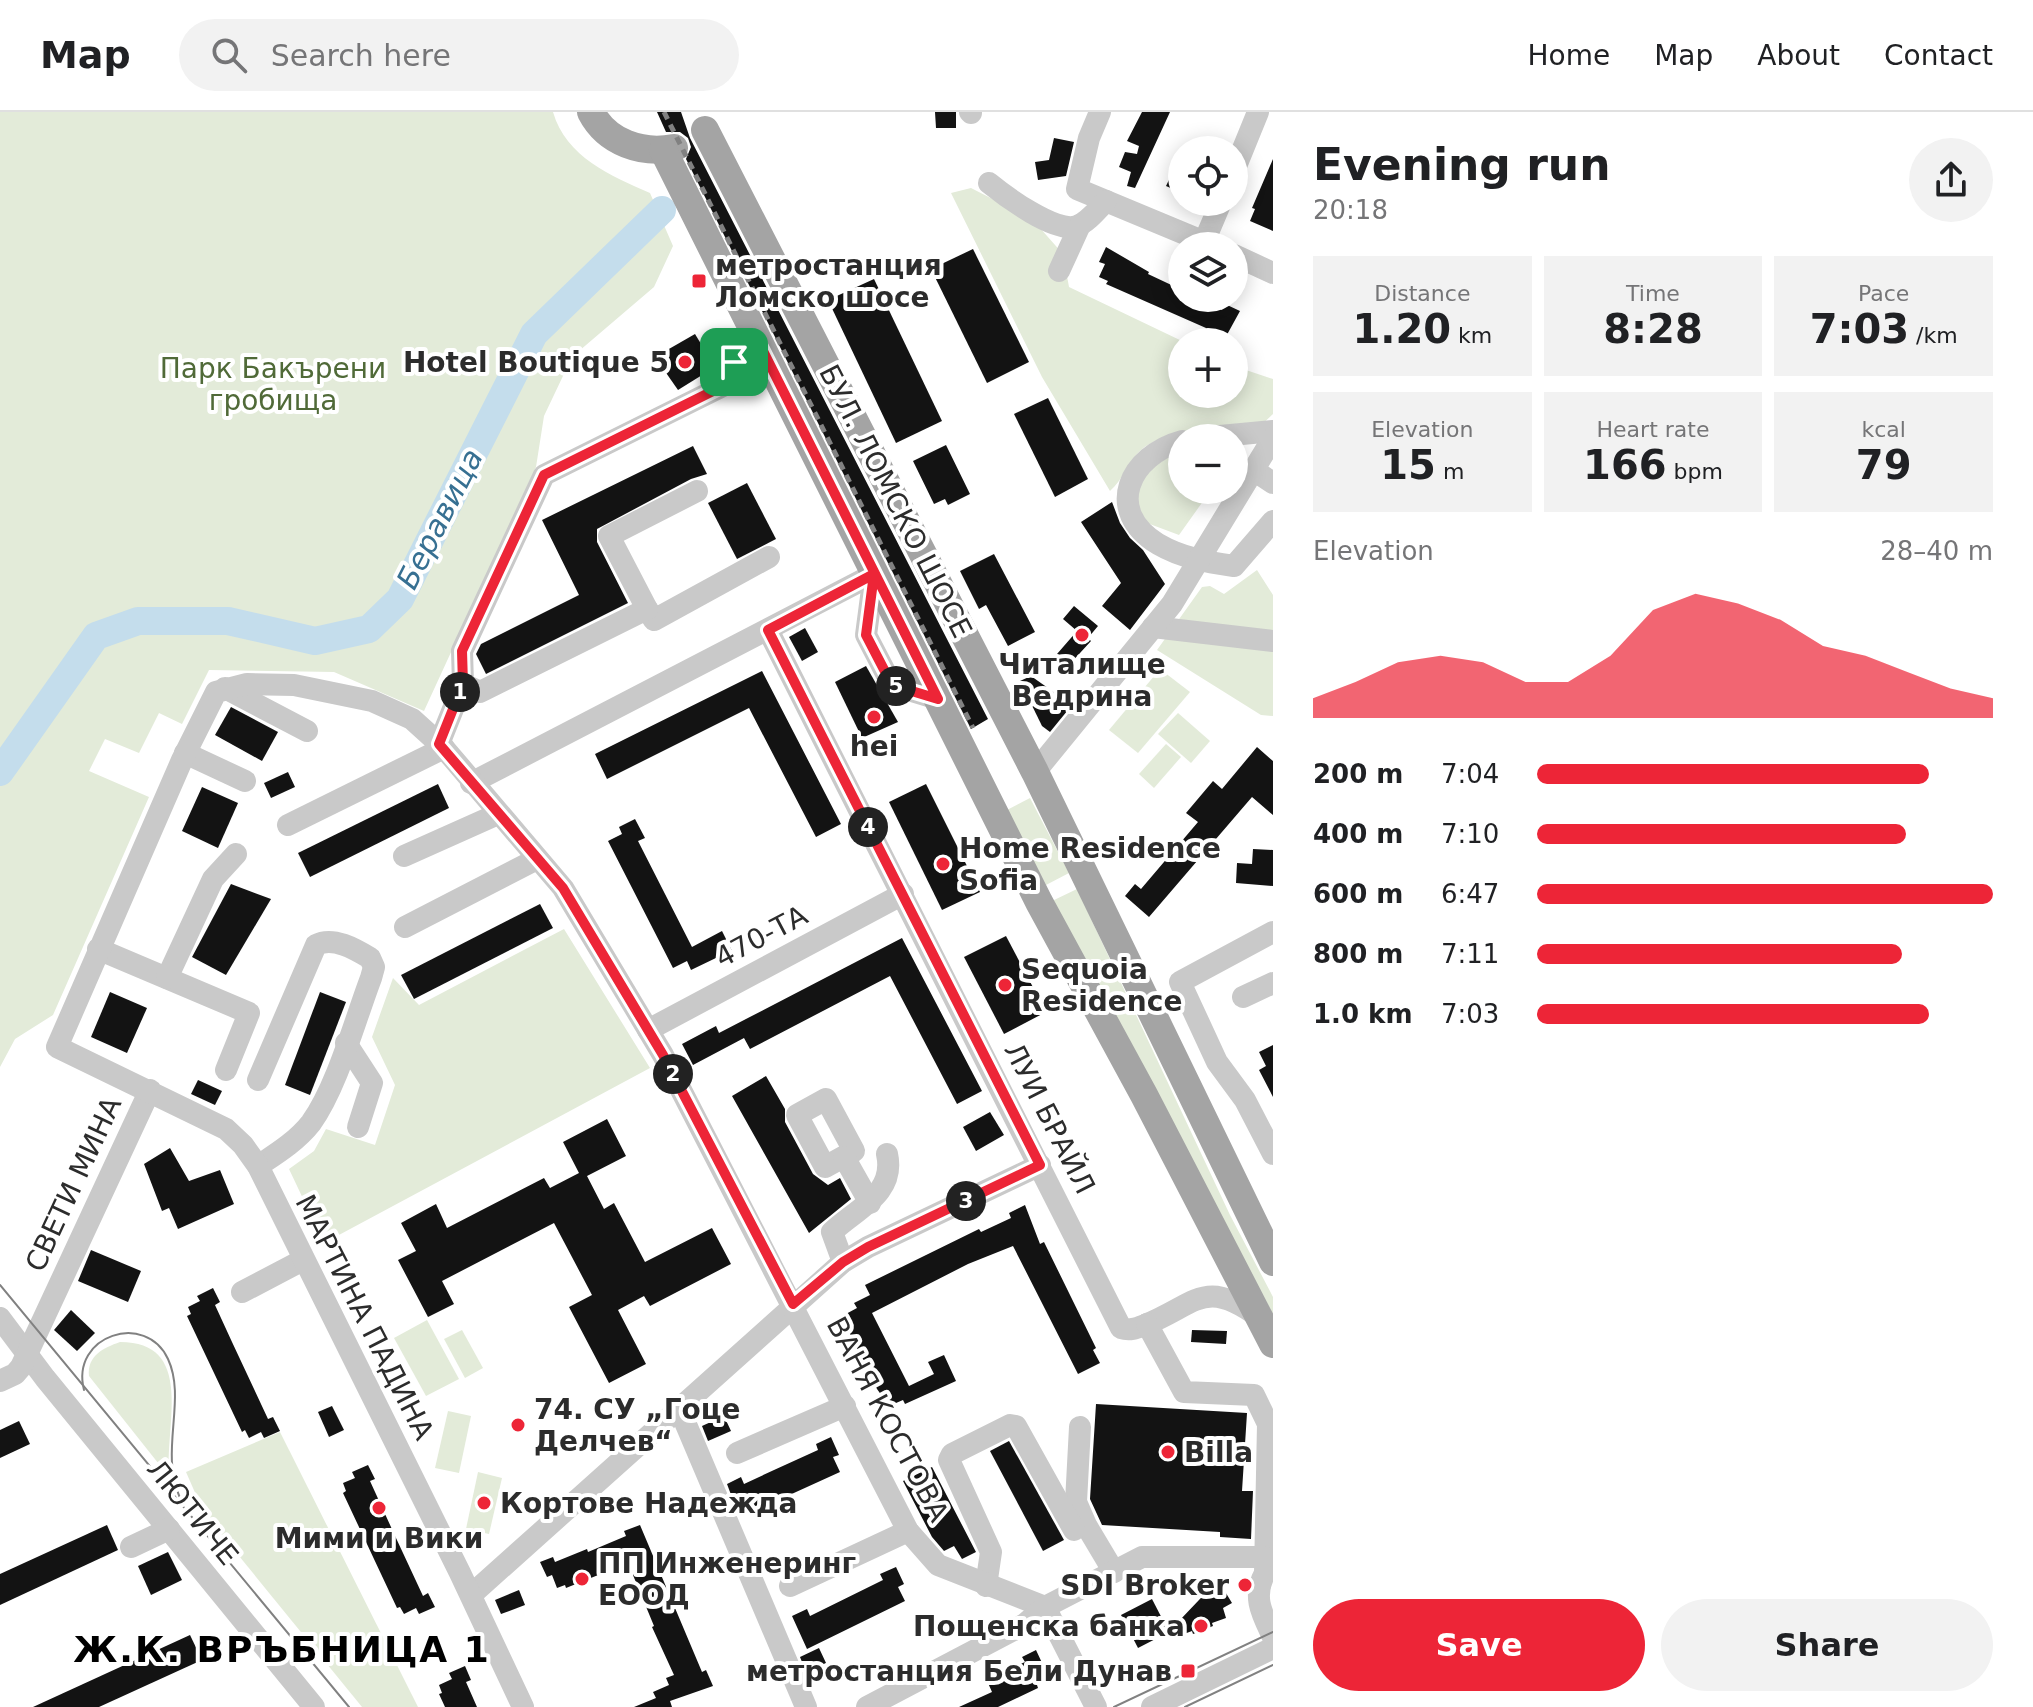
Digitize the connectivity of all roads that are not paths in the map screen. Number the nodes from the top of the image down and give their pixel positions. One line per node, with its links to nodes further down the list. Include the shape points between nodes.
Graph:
1 (591, 112): 4 (main road, via 608,133 644,149)
2 (1100, 112): 7 (street, via 1077,189)
3 (1258, 112): 5 (street)
4 (691, 136): 13 (main road, БУЛ. ЛОМСКО ШОСЕ); 35 (main road, БУЛ. ЛОМСКО ШОСЕ)
5 (1248, 137)
6 (989, 183): 8 (street, via 1016,204 1067,228)
7 (1106, 201): 8 (street); 9 (street)
8 (1080, 225): 11 (street)
9 (1180, 232)
10 (1248, 261): 12 (street)
11 (1059, 271)
12 (1273, 273)
13 (761, 347): 14 (street); 25 (main road, БУЛ. ЛОМСКО ШОСЕ)
14 (734, 362): 15 (street); 30 (street, via 725,385 544,475 462,651)
15 (628, 420)
16 (1273, 431): 17 (street)
17 (1248, 433)
18 (1273, 438): 20 (street)
19 (1168, 447): 24 (street, via 1138,466 1128,504 1133,520 1148,537)
20 (1264, 477): 24 (street)
21 (697, 491): 26 (street, via 609,536)
22 (1273, 521): 24 (street, via 1234,566)
23 (769, 557): 26 (street, via 654,620)
24 (1200, 561): 27 (street)
25 (874, 574): 28 (street); 67 (main road, БУЛ. ЛОМСКО ШОСЕ, via 1039,902)
26 (647, 609): 30 (street, via 480,692)
27 (1153, 627): 29 (street); 35 (street)
28 (768, 630): 37 (street); 43 (street, ЛУИ БРАЙЛ)
29 (1273, 641)
30 (463, 684): 33 (street)
31 (225, 688): 32 (street); 33 (street, ВАНЯ КОСТОВА, via 294,685 357,697 412,719); 34 (street, via 216,692)
32 (307, 731)
33 (441, 746): 37 (street, ВАНЯ КОСТОВА); 39 (street)
34 (185, 753): 36 (street); 46 (street)
35 (1035, 772): 64 (main road, БУЛ. ЛОМСКО ШОСЕ)
36 (245, 781)
37 (471, 783): 38 (street, ВАНЯ КОСТОВА)
38 (498, 814): 41 (street); 42 (street, ВАНЯ КОСТОВА)
39 (288, 825)
40 (236, 854): 47 (street, via 213,879)
41 (404, 856)
42 (537, 859): 44 (street); 50 (street, ВАНЯ КОСТОВА, via 563,888)
43 (903, 894): 50 (street, 470-ТА); 59 (street, ЛУИ БРАЙЛ)
44 (405, 927)
45 (1273, 932): 57 (street, via 1180,982 1217,1062 1245,1100)
46 (98, 949): 47 (street); 54 (street, МАРТИНА ПАДИНА, via 57,1047)
47 (167, 978): 52 (street, via 249,1013)
48 (1273, 983): 49 (street)
49 (1243, 997)
50 (648, 1030): 66 (street, ВАНЯ КОСТОВА)
51 (346, 1043): 53 (street, via 374,967 362,953 325,941 311,953); 55 (street, via 372,1083); 60 (street, via 310,1123)
52 (226, 1070)
53 (258, 1080)
54 (150, 1090): 60 (street, МАРТИНА ПАДИНА, via 226,1129); 71 (street, СВЕТИ МИНА)
55 (358, 1127)
56 (887, 1154): 61 (street, via 886,1181)
57 (1273, 1154)
58 (844, 1157): 61 (street)
59 (1040, 1165): 63 (street); 69 (street, ЛУИ БРАЙЛ, via 1121,1328 1129,1331)
60 (258, 1166): 62 (street, МАРТИНА ПАДИНА)
61 (870, 1203): 63 (street, via 832,1232)
62 (303, 1260): 65 (street); 85 (street, МАРТИНА ПАДИНА)
63 (843, 1262): 66 (street)
64 (1273, 1262)
65 (242, 1292)
66 (793, 1304): 73 (street, ВАНЯ КОСТОВА); 74 (street)
67 (1259, 1317): 69 (street, via 1240,1304 1209,1295); 70 (main road, БУЛ. ЛОМСКО ШОСЕ)
68 (0, 1318): 71 (street, ЛЮТИЧЕ)
69 (1147, 1324): 81 (street, via 1184,1392 1254,1395 1268,1424)
70 (1273, 1344)
71 (28, 1353): 72 (street, СВЕТИ МИНА, via 15,1374); 77 (street, ЛЮТИЧЕ)
72 (0, 1381)
73 (845, 1406): 76 (street); 79 (street, ВАНЯ КОСТОВА)
74 (679, 1408): 85 (street); 91 (street)
75 (1080, 1427): 82 (street, via 1076,1502)
76 (737, 1453)
77 (169, 1529): 80 (street); 89 (street, ЛЮТИЧЕ)
78 (1074, 1530): 84 (street, via 1016,1426 952,1454 949,1460 991,1552)
79 (908, 1531): 83 (street); 84 (street, ВАНЯ КОСТОВА, via 938,1565)
80 (131, 1547)
81 (1265, 1565): 82 (street, via 1142,1557); 87 (street, via 1258,1606)
82 (1114, 1572): 86 (street)
83 (790, 1586)
84 (986, 1586): 86 (street, ВАНЯ КОСТОВА)
85 (471, 1595): 90 (street, МАРТИНА ПАДИНА)
86 (1045, 1607): 92 (street, via 1025,1624); 93 (street)
87 (1273, 1637)
88 (1273, 1648): 94 (street)
89 (314, 1707)
90 (523, 1707)
91 (806, 1707)
92 (867, 1707)
93 (1096, 1707)
94 (1152, 1707)

